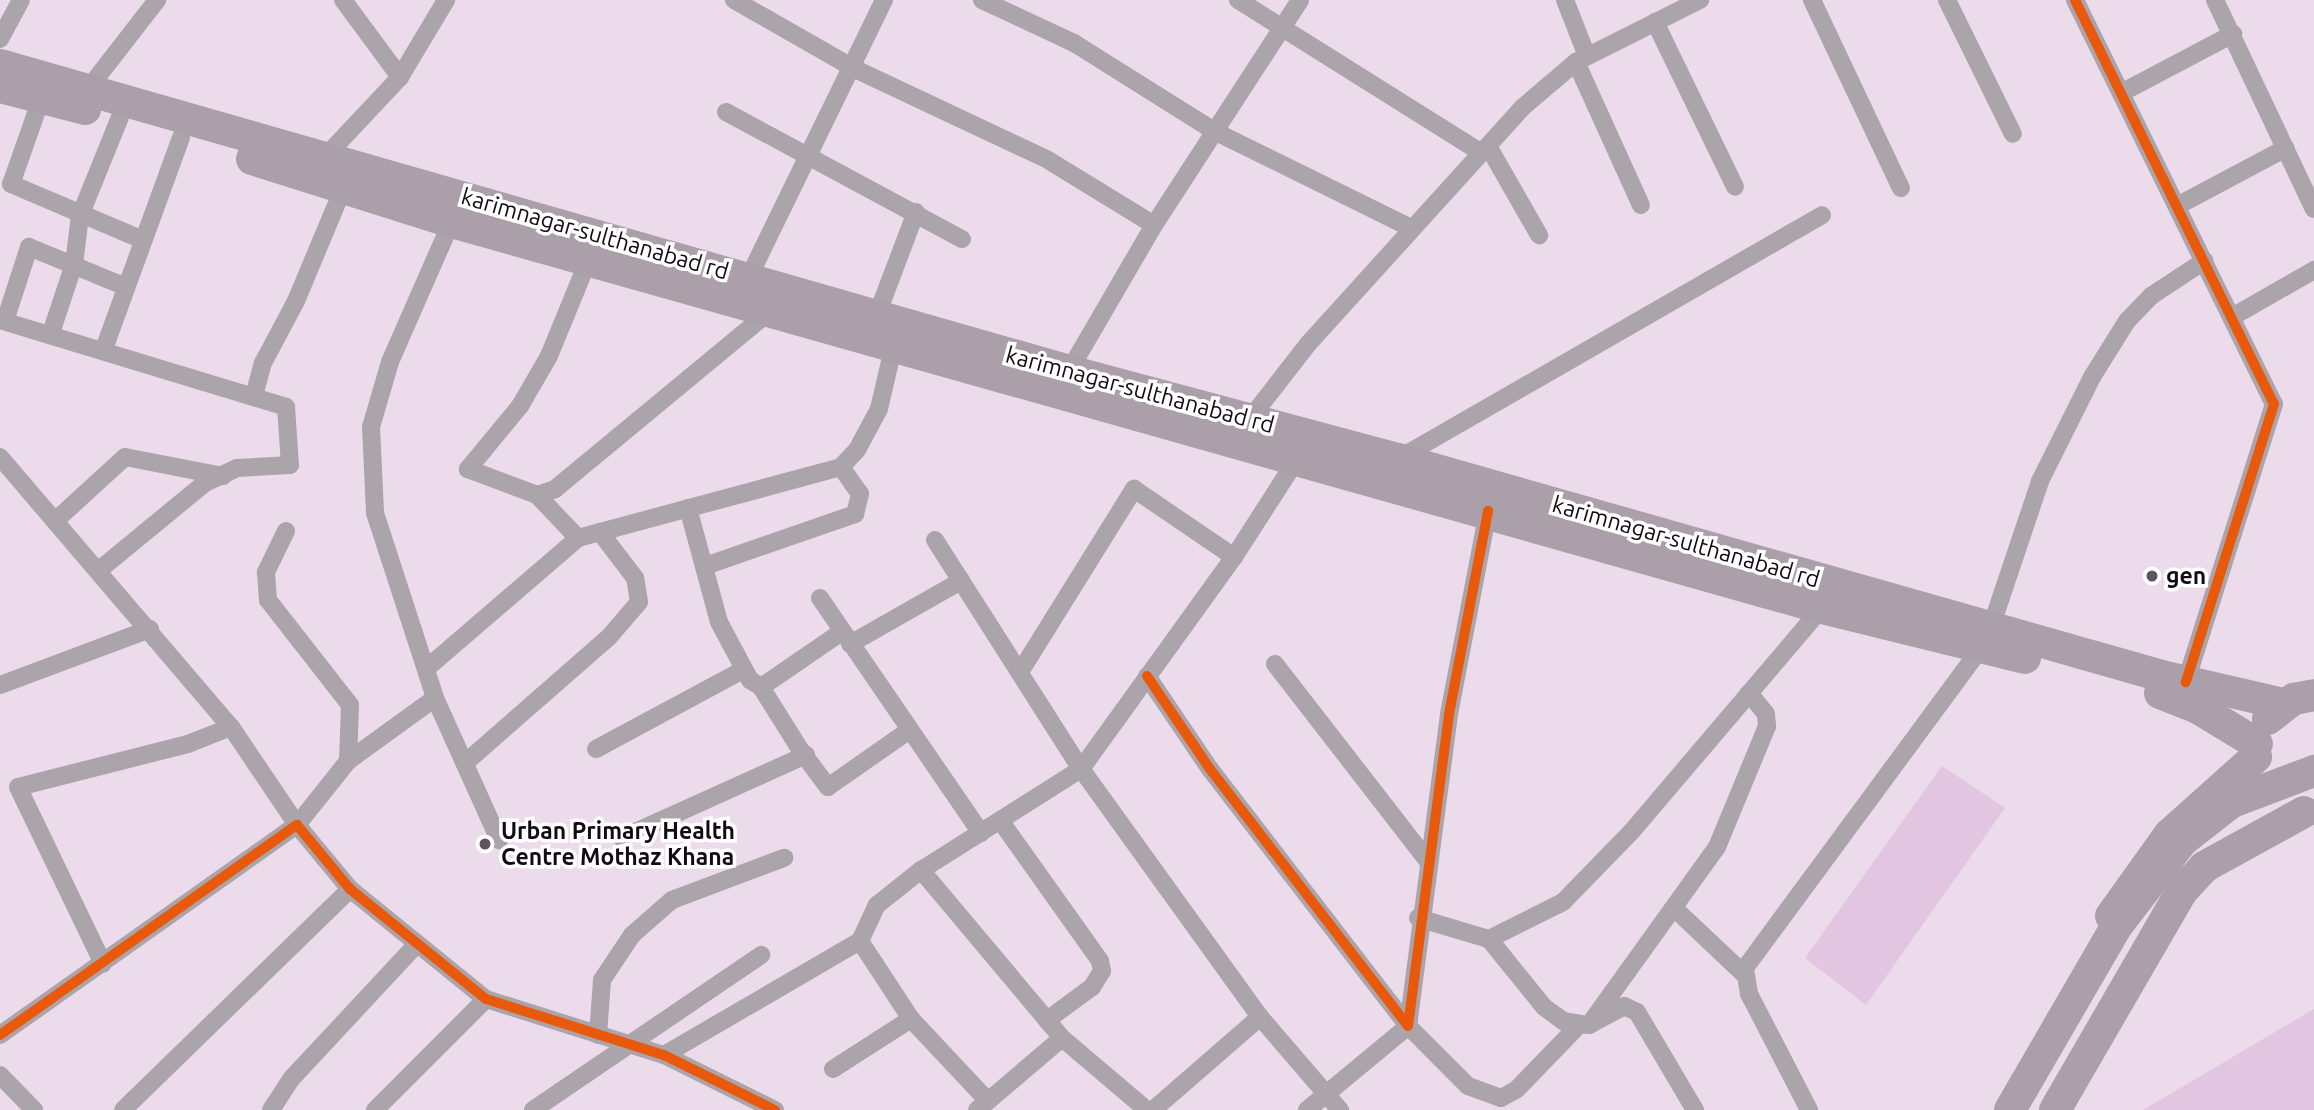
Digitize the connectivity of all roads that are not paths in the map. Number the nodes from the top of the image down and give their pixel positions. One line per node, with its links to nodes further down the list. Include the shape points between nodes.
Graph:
1 (20, 0): 19 (street)
2 (157, 0): 25 (street)
3 (343, 0): 23 (street)
4 (446, 0): 23 (street)
5 (734, 0): 22 (street)
6 (884, 0): 22 (street)
7 (982, 0): 30 (street, via 1074,43)
8 (1238, 0): 17 (street)
9 (1300, 0): 17 (street)
10 (1565, 0): 20 (street)
11 (1700, 0): 16 (street)
12 (1812, 0): 39 (street)
13 (1947, 0): 31 (street)
14 (2075, 0): 26 (street)
15 (2215, 0): 18 (street)
16 (1655, 22): 20 (street); 38 (street)
17 (1283, 27): 30 (street); 34 (street)
18 (2233, 34): 26 (street); 33 (street)
19 (0, 38)
20 (1582, 59): 34 (street); 40 (street)
21 (0, 65): 25 (highway, karimnagar-sulthanabad rd)
22 (855, 69): 36 (street); 47 (street, via 1048,160)
23 (400, 77): 35 (street)
24 (0, 87): 27 (highway)
25 (88, 89): 35 (highway, karimnagar-sulthanabad rd)
26 (2121, 93): 41 (street)
27 (41, 99): 29 (highway); 46 (street, via 11,184)
28 (726, 112): 36 (street)
29 (120, 117): 32 (highway); 46 (street)
30 (1216, 132): 47 (street); 48 (street)
31 (2013, 134)
32 (181, 138): 37 (highway); 51 (street)
33 (2286, 148): 41 (street); 43 (street)
34 (1485, 150): 48 (street); 49 (street)
35 (325, 158): 42 (highway, karimnagar-sulthanabad rd)
36 (808, 159): 44 (street); 57 (street)
37 (344, 187): 42 (highway); 66 (street, via 296,301 263,363)
38 (1735, 187)
39 (1901, 188)
40 (1641, 205)
41 (2177, 206): 53 (street)
42 (456, 209): 52 (highway); 57 (highway, karimnagar-sulthanabad rd); 91 (street, via 390,362 371,427 375,513)
43 (2314, 209)
44 (916, 212): 50 (street); 59 (street)
45 (1822, 215): 70 (street)
46 (80, 216): 51 (street); 54 (street)
47 (1154, 225): 65 (street)
48 (1411, 228): 67 (street)
49 (1539, 235)
50 (962, 239)
51 (144, 240): 56 (street)
52 (590, 256): 57 (highway); 73 (street, via 549,356 520,406 468,469)
53 (2204, 261): 60 (street); 88 (street, via 2151,296 2127,321 2092,377 2040,481)
54 (74, 264): 56 (street); 61 (street, via 29,247); 62 (street)
55 (2314, 270): 60 (street)
56 (126, 287): 64 (street)
57 (743, 289): 58 (highway); 59 (highway, karimnagar-sulthanabad rd)
58 (771, 310): 63 (highway); 73 (street, via 555,489)
59 (877, 315): 65 (highway, karimnagar-sulthanabad rd)
60 (2232, 317): 95 (street, via 2271,396 2273,415 2240,498)
61 (2, 320): 62 (street)
62 (51, 333): 64 (street)
63 (894, 344): 69 (highway); 71 (street, via 878,409 857,450)
64 (104, 349): 66 (street)
65 (1069, 371): 67 (highway, karimnagar-sulthanabad rd)
66 (254, 396): 72 (street, via 286,407 290,465 237,468)
67 (1249, 420): 70 (highway, karimnagar-sulthanabad rd)
68 (0, 457): 76 (street)
69 (1297, 459): 75 (highway); 81 (street)
70 (1398, 459): 88 (highway, karimnagar-sulthanabad rd)
71 (841, 467): 74 (street); 82 (street, via 860,494 855,514)
72 (223, 476): 76 (street, via 125,457); 83 (street, via 205,483)
73 (537, 495): 79 (street)
74 (688, 508): 78 (street); 82 (street)
75 (1488, 511): 86 (highway); 120 (street)
76 (54, 521): 83 (street)
77 (286, 531): 107 (street, via 266,572 268,600 350,705)
78 (600, 533): 79 (street); 108 (street, via 635,579 639,602 609,637)
79 (578, 538): 91 (street)
80 (934, 540): 84 (street)
81 (1234, 558): 93 (street, via 1135,489); 94 (street)
82 (705, 566): 92 (street, via 719,622)
83 (99, 570): 87 (street)
84 (961, 581): 89 (street); 93 (street)
85 (820, 598): 89 (street)
86 (1822, 608): 88 (highway); 98 (street)
87 (150, 629): 96 (street); 102 (street)
88 (1986, 637): 95 (highway, karimnagar-sulthanabad rd); 105 (highway, via 2198,708); 130 (street, via 1761,943)
89 (845, 638): 97 (street); 103 (street)
90 (1275, 664): 120 (street)
91 (428, 668): 100 (street)
92 (743, 670): 97 (street); 104 (street)
93 (1020, 673): 109 (street)
94 (1147, 676): 109 (street); 136 (street, via 1210,769)
95 (2186, 682): 101 (highway, karimnagar-sulthanabad rd)
96 (0, 685)
97 (761, 687): 106 (street)
98 (1749, 693): 123 (street, via 1766,714 1762,742 1717,847); 125 (street, via 1563,902)
99 (2314, 695): 101 (highway)
100 (435, 698): 107 (street); 108 (street)
101 (2283, 704): 105 (highway, via 2266,722)
102 (231, 727): 111 (street, via 188,744); 115 (street)
103 (908, 732): 106 (street, via 828,787); 116 (street)
104 (596, 749)
105 (2257, 750): 113 (highway, via 2271,793); 158 (highway, via 2169,835 2134,876)
106 (806, 755): 117 (street)
107 (348, 761): 115 (street)
108 (465, 763): 118 (street)
109 (1081, 769): 114 (street); 132 (street)
110 (2314, 771): 159 (highway, bridge, via 2232,802 2182,841 2116,927)
111 (18, 787): 112 (street); 129 (street)
112 (0, 792)
113 (2309, 813): 160 (highway, via 2204,867 2182,891)
114 (1002, 822): 116 (street); 134 (street, via 1100,961 1102,971 1092,987)
115 (298, 825): 122 (street); 129 (street)
116 (981, 833): 121 (street)
117 (622, 838)
118 (499, 840)
119 (784, 858): 138 (street, via 671,900 632,935 601,980)
120 (1427, 860): 124 (street)
121 (921, 870): 126 (street, via 877,905); 134 (street)
122 (350, 889): 127 (street); 147 (street)
123 (1675, 909): 130 (street); 135 (street)
124 (1418, 918): 125 (street); 136 (street)
125 (1489, 939): 135 (street, via 1544,1007)
126 (860, 941): 133 (street); 141 (street)
127 (417, 944): 131 (street); 148 (street, via 292,1078)
128 (761, 955): 140 (street)
129 (103, 964): 137 (street)
130 (1745, 975): 157 (street, via 1749,994)
131 (486, 999): 138 (street); 149 (street)
132 (1260, 1017): 144 (street); 153 (street)
133 (911, 1019): 142 (street); 145 (street)
134 (1047, 1020): 139 (street)
135 (1583, 1025): 136 (street, via 1517,1089 1501,1098 1468,1086); 156 (street, via 1624,1006 1637,1012)
136 (1408, 1026): 144 (street)
137 (0, 1035)
138 (598, 1035): 140 (street)
139 (1062, 1038): 145 (street); 152 (street)
140 (632, 1045): 141 (street); 150 (street)
141 (664, 1055): 151 (street)
142 (833, 1069)
143 (0, 1075): 146 (street)
144 (1326, 1093): 154 (street); 155 (street)
145 (982, 1106)
146 (34, 1110)
147 (123, 1110)
148 (271, 1110)
149 (375, 1110)
150 (533, 1110)
151 (775, 1110)
152 (1146, 1110)
153 (1153, 1110)
154 (1307, 1110)
155 (1340, 1110)
156 (1695, 1110)
157 (1809, 1110)
158 (1997, 1110)
159 (2010, 1110)
160 (2055, 1110)

